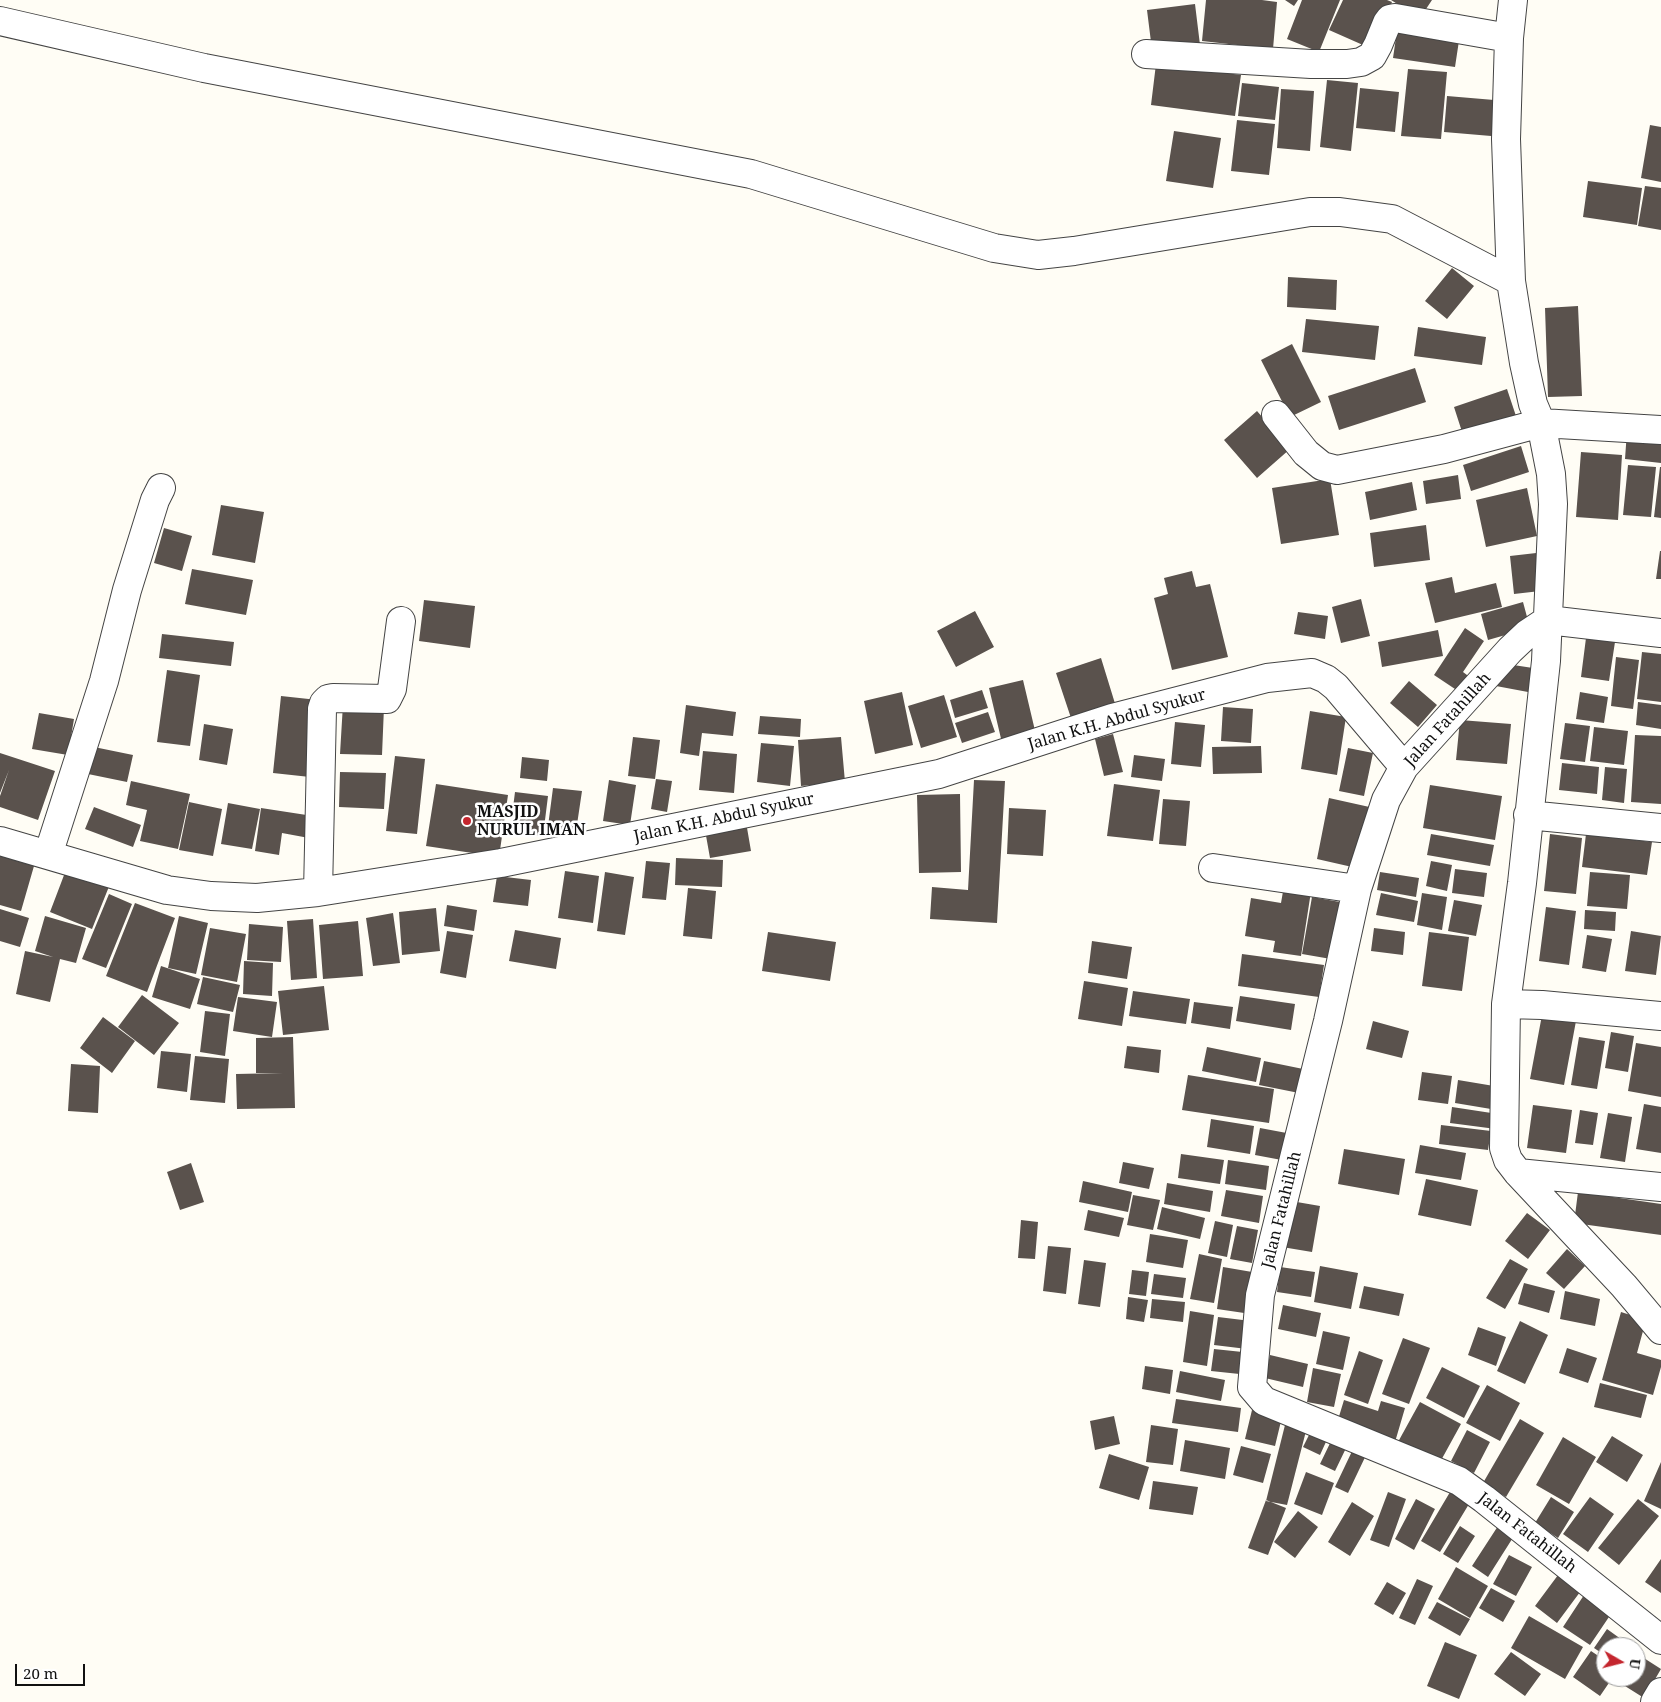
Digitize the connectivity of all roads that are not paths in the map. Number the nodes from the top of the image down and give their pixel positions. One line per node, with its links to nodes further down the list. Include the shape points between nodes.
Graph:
1 (1514, 0): 3 (street)
2 (0, 21): 5 (street, via 204,68 751,174 994,248 1038,255 1310,212 1340,212 1392,219)
3 (1509, 38): 4 (street, via 1395,18 1387,23 1372,56 1361,62 1310,64); 5 (street, via 1506,139)
4 (1146, 54)
5 (1511, 281): 7 (street, via 1524,363 1533,404)
6 (1276, 415): 7 (street, via 1306,453 1322,466 1338,470 1444,449)
7 (1541, 422): 8 (street); 10 (street, via 1553,504)
8 (1661, 430)
9 (161, 488): 17 (street, via 130,580 104,681)
10 (1548, 620): 12 (street); 13 (street, Jalan Fatahillah, via 1510,650); 14 (street)
11 (401, 621): 20 (street, via 392,689 387,699 333,698 324,702)
12 (1661, 633)
13 (1404, 767): 19 (street, Jalan Fatahillah, via 1386,800); 20 (street, Jalan K.H. Abdul Syukur, via 1336,687 1326,680 1312,673 1267,678 1112,718 939,774 501,863)
14 (1528, 815): 15 (street); 21 (street)
15 (1661, 828)
16 (0, 841): 17 (street, Jalan K.H. Abdul Syukur)
17 (48, 855): 20 (street, Jalan K.H. Abdul Syukur, via 167,890 257,898)
18 (1213, 868): 19 (street)
19 (1357, 888): 26 (street, Jalan Fatahillah, via 1328,1021 1260,1295 1252,1387 1264,1401 1459,1481)
20 (318, 892)
21 (1506, 1004): 22 (street, via 1542,1004); 23 (street, via 1504,1148)
22 (1661, 1016)
23 (1518, 1173): 24 (street); 25 (street)
24 (1661, 1187)
25 (1661, 1330)
26 (1661, 1640)
27 (1661, 1692): 28 (street)
28 (1655, 1702)

